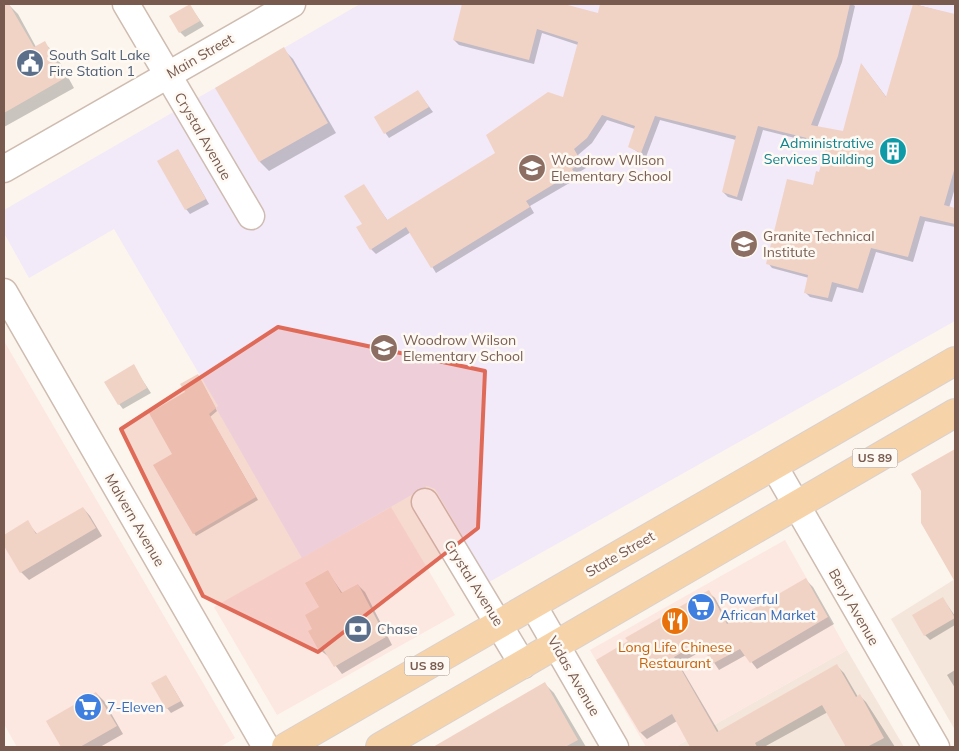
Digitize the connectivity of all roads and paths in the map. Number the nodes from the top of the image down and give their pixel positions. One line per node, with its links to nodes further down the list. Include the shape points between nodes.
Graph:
1 (126, 4): 3 (street, Crystal Avenue)
2 (292, 4): 3 (street, Main Street)
3 (168, 75): 4 (street, Main Street); 5 (street, Crystal Avenue)
4 (4, 169)
5 (251, 216)
6 (4, 292): 16 (street, Malvern Avenue)
7 (955, 361): 9 (main road, State Street / US 89)
8 (955, 413): 11 (main road, US 89)
9 (774, 466): 11 (street, Beryl Avenue); 12 (main road, State Street / US 89)
10 (425, 502): 13 (street, Crystal Avenue)
11 (795, 505): 14 (main road, US 89); 20 (street, Beryl Avenue)
12 (532, 605): 13 (main road, State Street / US 89); 14 (street, Vidas Avenue)
13 (500, 624): 15 (street, Crystal Avenue); 17 (main road, State Street / US 89)
14 (556, 645): 15 (main road, US 89); 19 (street, Vidas Avenue)
15 (523, 665): 18 (main road, US 89)
16 (266, 747)
17 (286, 747)
18 (380, 747)
19 (615, 747)
20 (936, 747)

